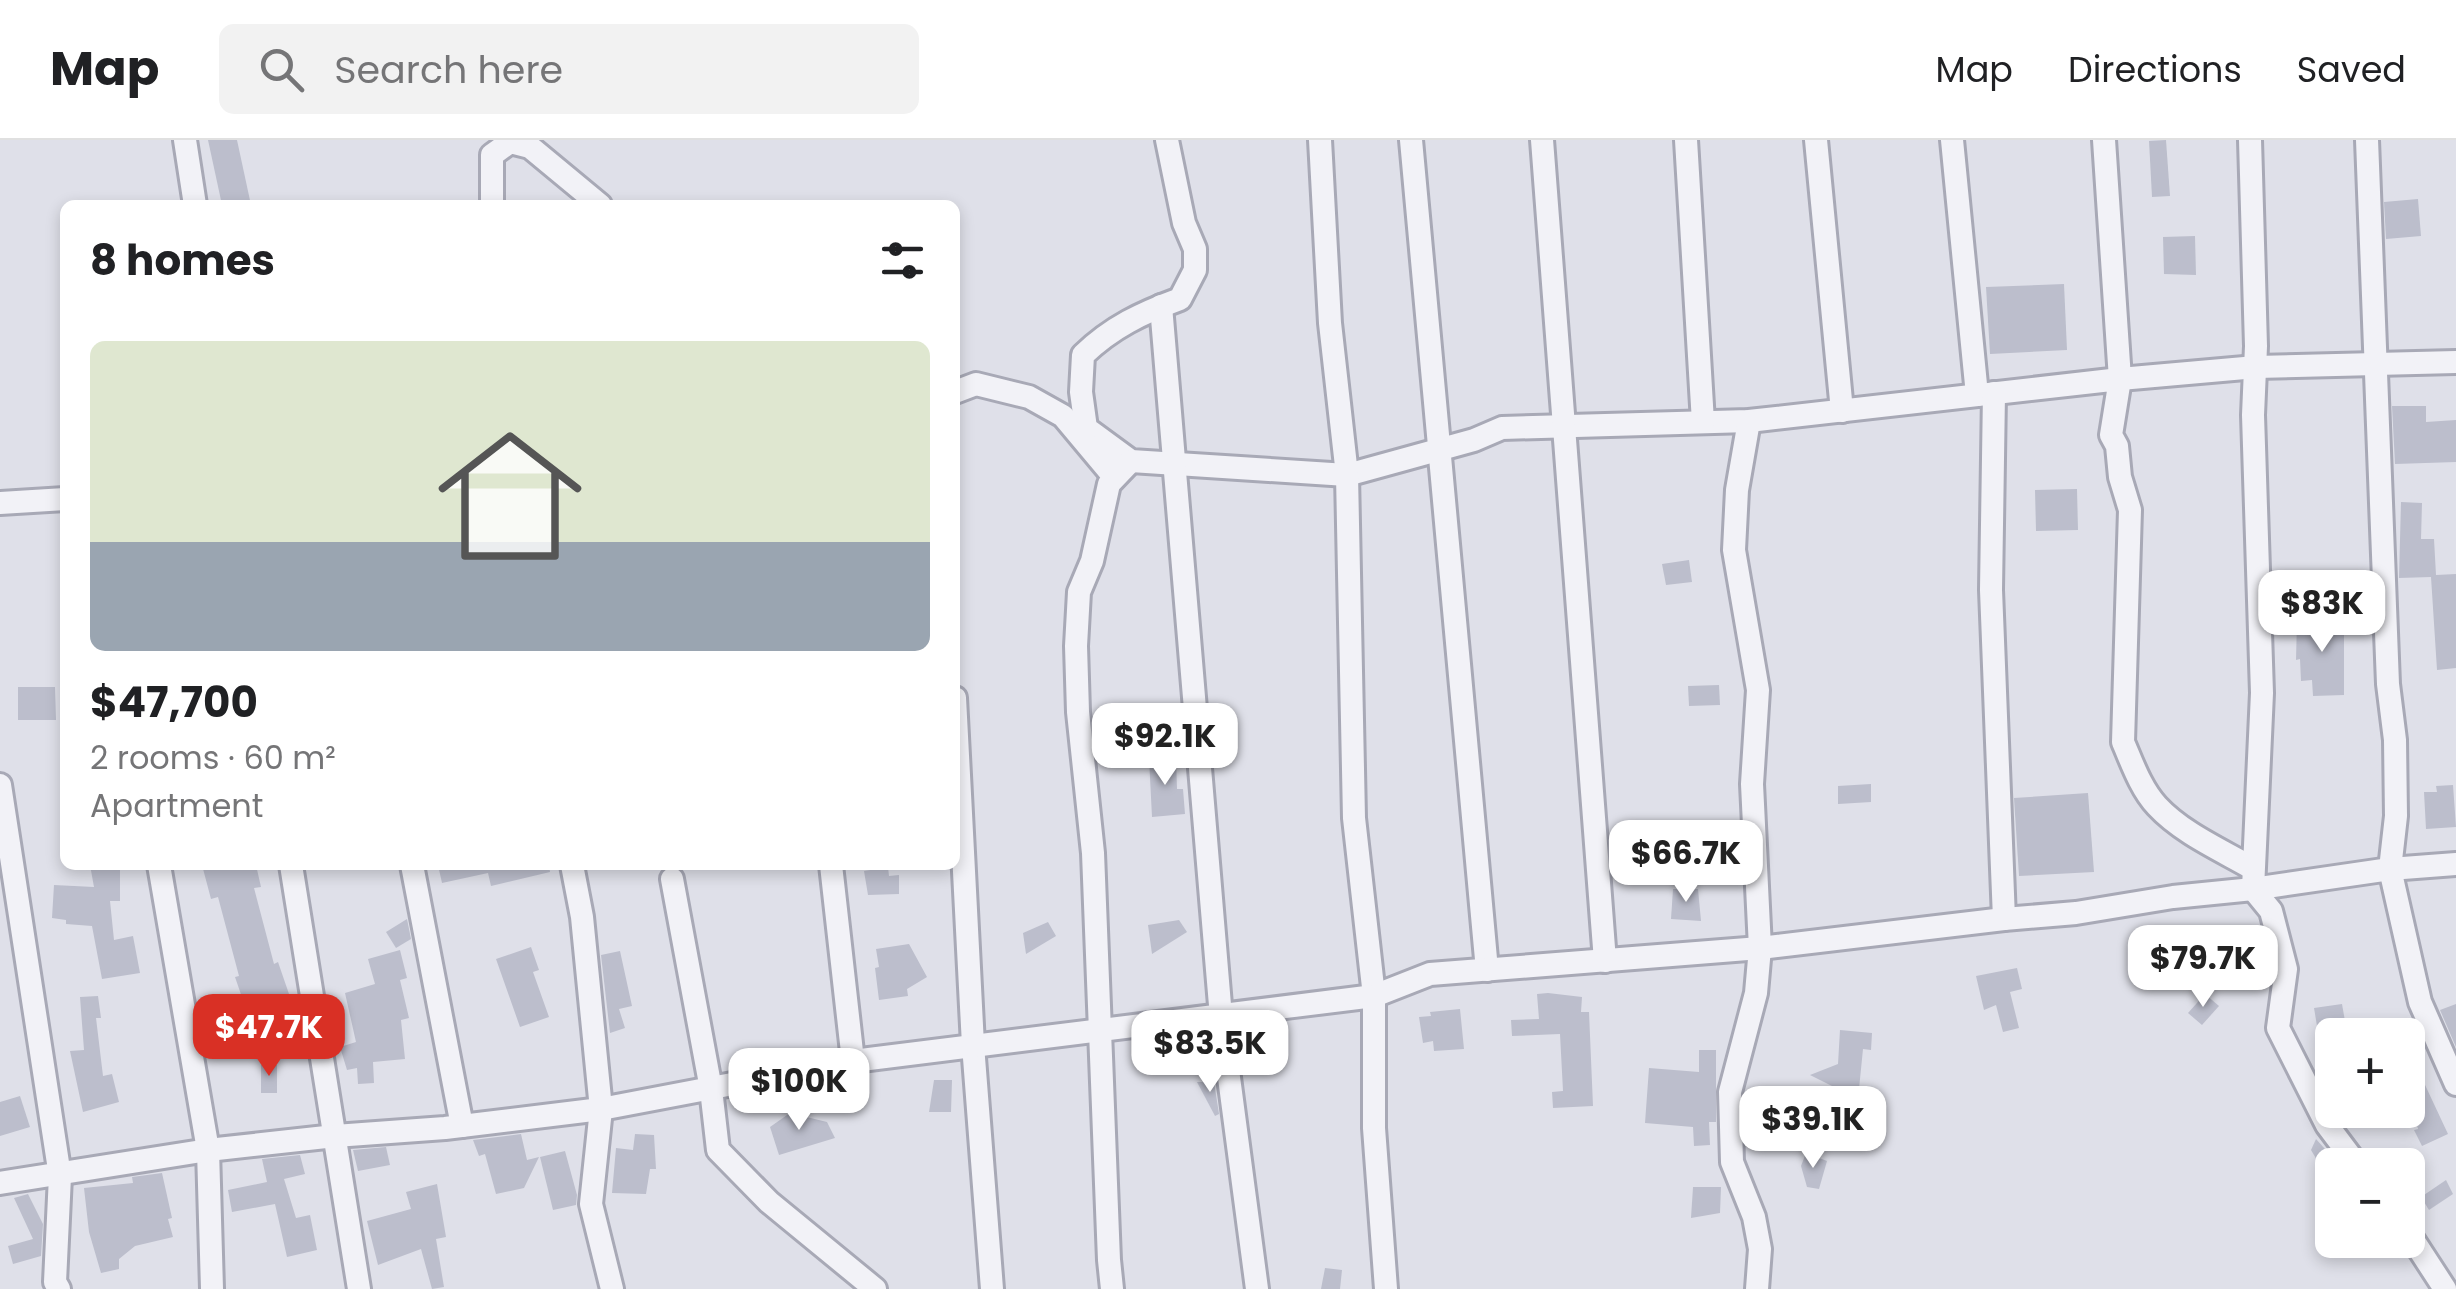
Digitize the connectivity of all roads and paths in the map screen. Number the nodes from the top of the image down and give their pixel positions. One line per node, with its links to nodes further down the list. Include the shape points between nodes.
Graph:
1 (185, 140): 12 (street)
2 (1167, 140): 15 (street, via 1196,270 1180,299)
3 (1320, 140): 29 (street)
4 (1411, 140): 26 (street)
5 (1542, 140): 25 (street)
6 (1686, 140): 24 (street)
7 (1816, 140): 22 (street)
8 (1952, 140): 21 (street)
9 (2104, 140): 19 (street)
10 (2250, 140): 18 (street)
11 (2368, 140): 17 (street)
12 (194, 200)
13 (492, 200): 14 (street, via 492,155 510,142 530,147)
14 (594, 200)
15 (1161, 306): 27 (street); 28 (street, via 1109,330 1083,356 1086,428)
16 (2456, 362): 17 (street)
17 (2375, 364): 18 (street); 35 (street, via 2395,740)
18 (2256, 366): 19 (street); 41 (street, via 2262,693)
19 (2120, 379): 21 (street); 41 (street, via 2111,435 2130,510 2124,742 2157,806)
20 (962, 386): 28 (street, via 1028,397 1062,416)
21 (1986, 394): 22 (street); 43 (street)
22 (1842, 411): 23 (street)
23 (1750, 420): 24 (street); 44 (street, via 1734,550 1758,690 1752,784)
24 (1703, 422): 25 (street)
25 (1564, 426): 26 (street, via 1502,428); 45 (street)
26 (1439, 450): 29 (street); 46 (street)
27 (1174, 464): 28 (street); 29 (street); 48 (street)
28 (1122, 469): 49 (street, via 1109,484 1079,592 1076,646)
29 (1347, 475): 47 (street, via 1354,818)
30 (60, 499): 31 (street)
31 (0, 504)
32 (0, 785): 59 (street)
33 (960, 794): 50 (street)
34 (2456, 864): 35 (street)
35 (2390, 869): 41 (street); 52 (street, via 2420,1002)
36 (161, 870): 58 (street)
37 (292, 870): 56 (street)
38 (413, 870): 55 (street)
39 (573, 870): 54 (street)
40 (833, 870): 51 (street)
41 (2252, 878): 43 (street, via 2076,913); 57 (street, via 2271,911 2286,969 2278,1028)
42 (672, 879): 53 (street)
43 (2004, 918): 44 (street)
44 (1760, 948): 45 (street); 71 (street, via 1756,993 1730,1092 1732,1162 1760,1249)
45 (1605, 961): 46 (street)
46 (1486, 970): 47 (street, via 1430,974)
47 (1374, 996): 48 (street); 70 (street, via 1374,1128)
48 (1221, 1017): 49 (street); 69 (street)
49 (1102, 1032): 50 (street); 68 (street)
50 (973, 1045): 51 (street); 67 (street)
51 (853, 1061): 53 (street)
52 (2456, 1084)
53 (711, 1088): 54 (street); 66 (street, via 718,1150 768,1202)
54 (600, 1109): 55 (street); 65 (street, via 591,1204)
55 (462, 1126): 56 (street)
56 (335, 1136): 58 (street); 64 (street)
57 (2345, 1148)
58 (208, 1150): 59 (street); 63 (street)
59 (60, 1176): 60 (street); 62 (street)
60 (0, 1184)
61 (2425, 1258): 72 (street)
62 (59, 1289)
63 (212, 1289)
64 (359, 1289)
65 (612, 1289)
66 (874, 1289)
67 (992, 1289)
68 (1112, 1289)
69 (1257, 1289)
70 (1386, 1289)
71 (1757, 1289)
72 (2445, 1289)

